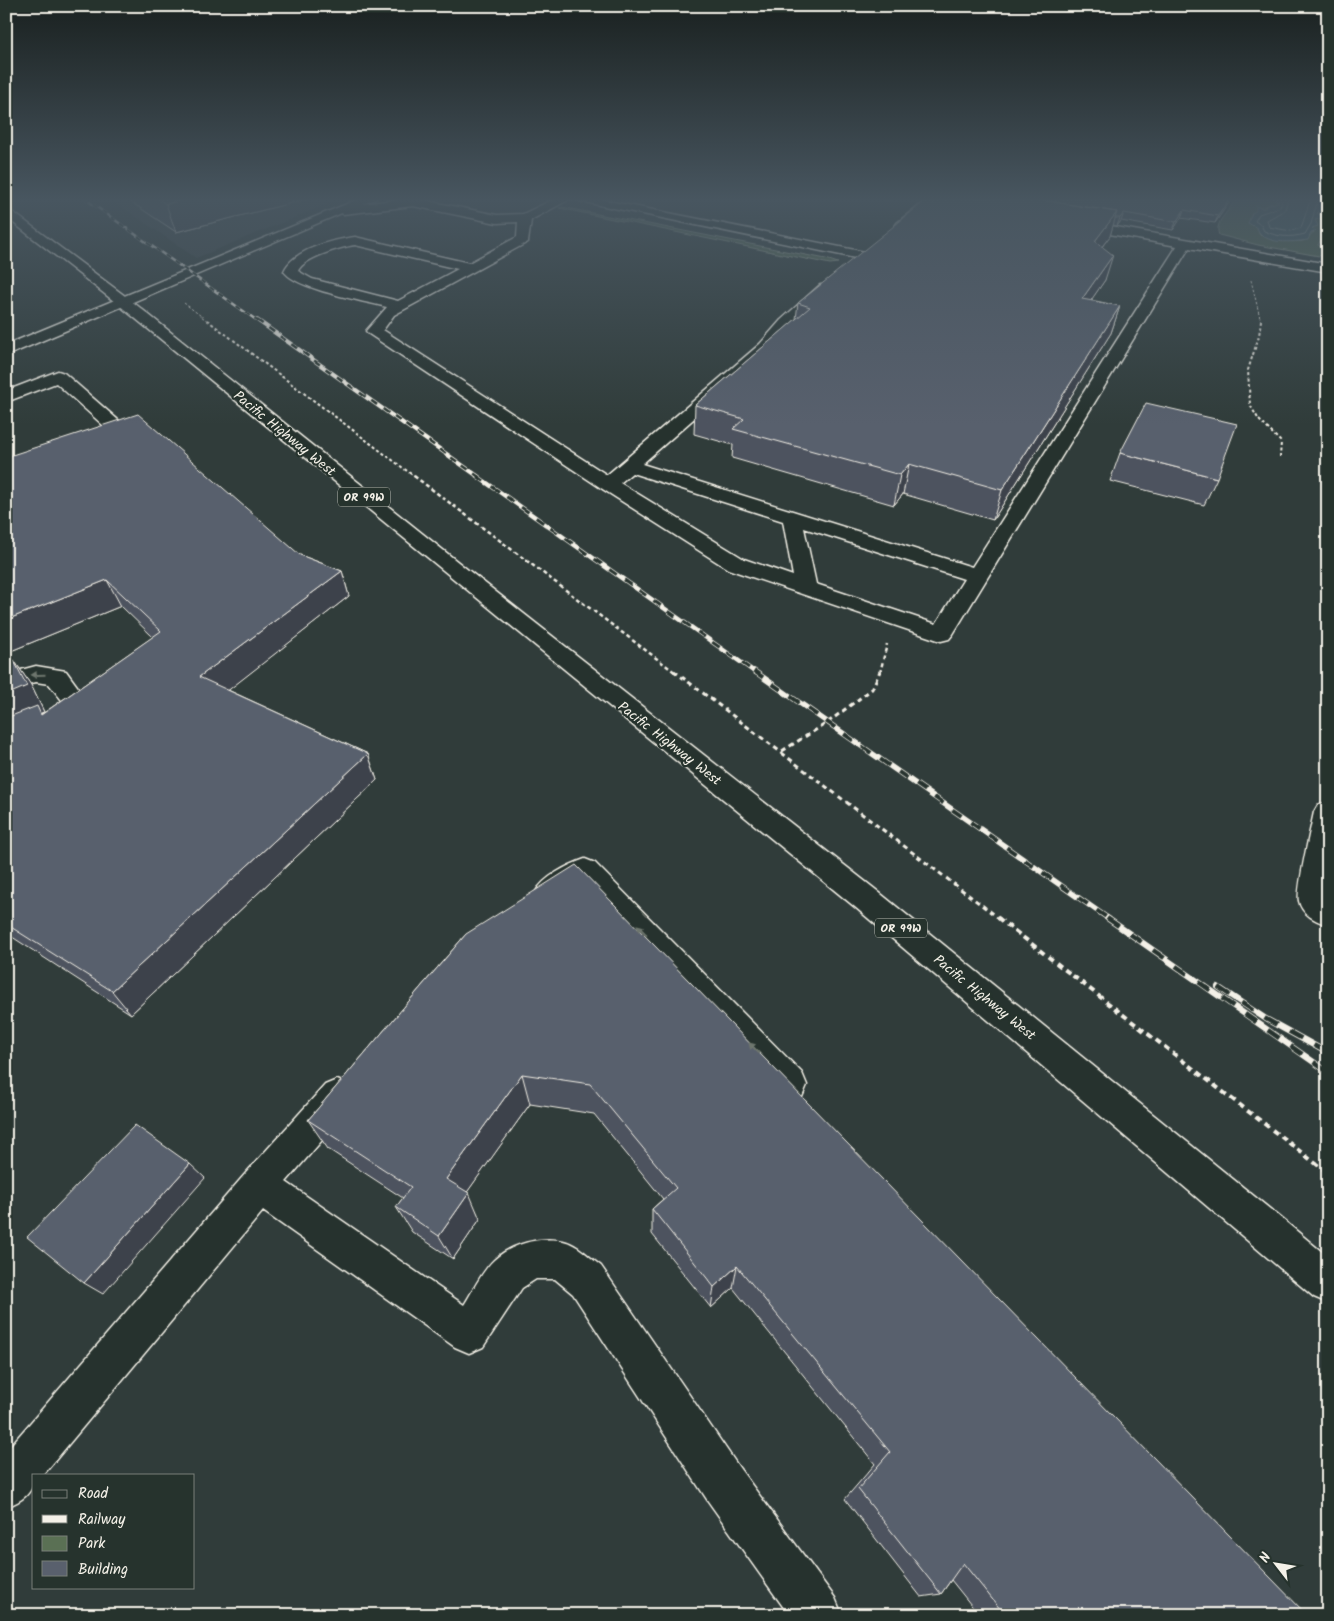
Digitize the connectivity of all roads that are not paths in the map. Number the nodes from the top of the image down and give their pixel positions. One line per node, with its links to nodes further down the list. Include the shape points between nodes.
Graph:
1 (85, 274): 9 (main road, Pacific Highway West / OR 99W)
2 (191, 274): 9 (main road)
3 (293, 274): 10 (main road, via 307,282)
4 (324, 274): 8 (main road)
5 (461, 274): 8 (main road)
6 (843, 274): 14 (main road, via 786,323 766,347)
7 (1166, 274): 17 (main road)
8 (416, 298): 10 (main road)
9 (124, 302): 11 (main road); 27 (main road, Pacific Highway West / OR 99W, via 482,593 802,847 1185,1161)
10 (400, 306): 15 (main road, via 374,330)
11 (6, 351)
12 (6, 397): 13 (main road, via 58,376 127,436)
13 (99, 446)
14 (629, 466): 15 (main road); 16 (main road)
15 (608, 484): 18 (main road, via 736,564)
16 (792, 517): 17 (main road); 18 (main road)
17 (977, 576): 18 (main road, via 941,634)
18 (806, 588)
19 (6, 682): 20 (main road, one-way to 19, via 72,713 78,704 57,677 36,674)
20 (6, 742)
21 (1328, 812): 23 (main road, via 1313,898 1314,903)
22 (522, 911): 25 (main road, one-way to 22, via 585,871)
23 (1328, 913)
24 (357, 1074): 26 (main road)
25 (813, 1109)
26 (259, 1186): 28 (main road); 29 (main road, via 469,1333 508,1274 531,1260 562,1260 587,1280 724,1485)
27 (1328, 1283)
28 (6, 1485)
29 (818, 1615)

